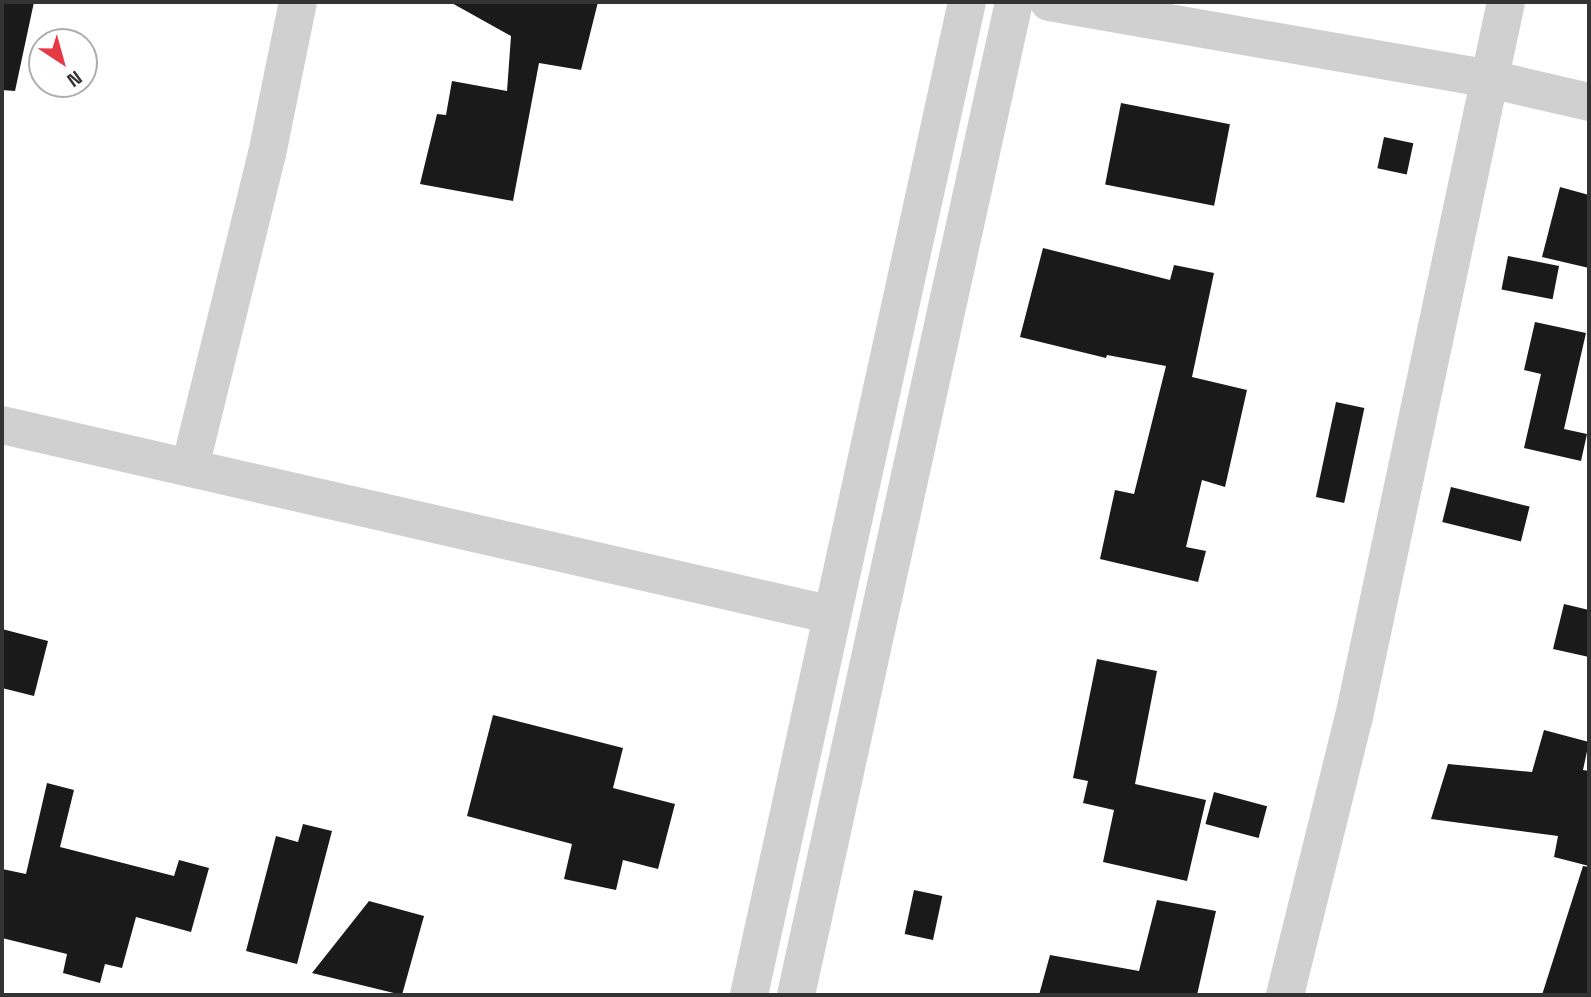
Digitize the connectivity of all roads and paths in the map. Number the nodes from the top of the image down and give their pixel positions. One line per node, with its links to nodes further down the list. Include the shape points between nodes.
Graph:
1 (298, 2): 9 (street, via 267,155)
2 (967, 2): 10 (street)
3 (1014, 2): 12 (street)
4 (1049, 2): 6 (street)
5 (1506, 2): 6 (street)
6 (1490, 79): 7 (street); 13 (street, via 1354,717)
7 (1589, 102)
8 (2, 425): 9 (street)
9 (190, 467): 10 (street)
10 (832, 615): 11 (street)
11 (749, 995)
12 (796, 995)
13 (1285, 995)

